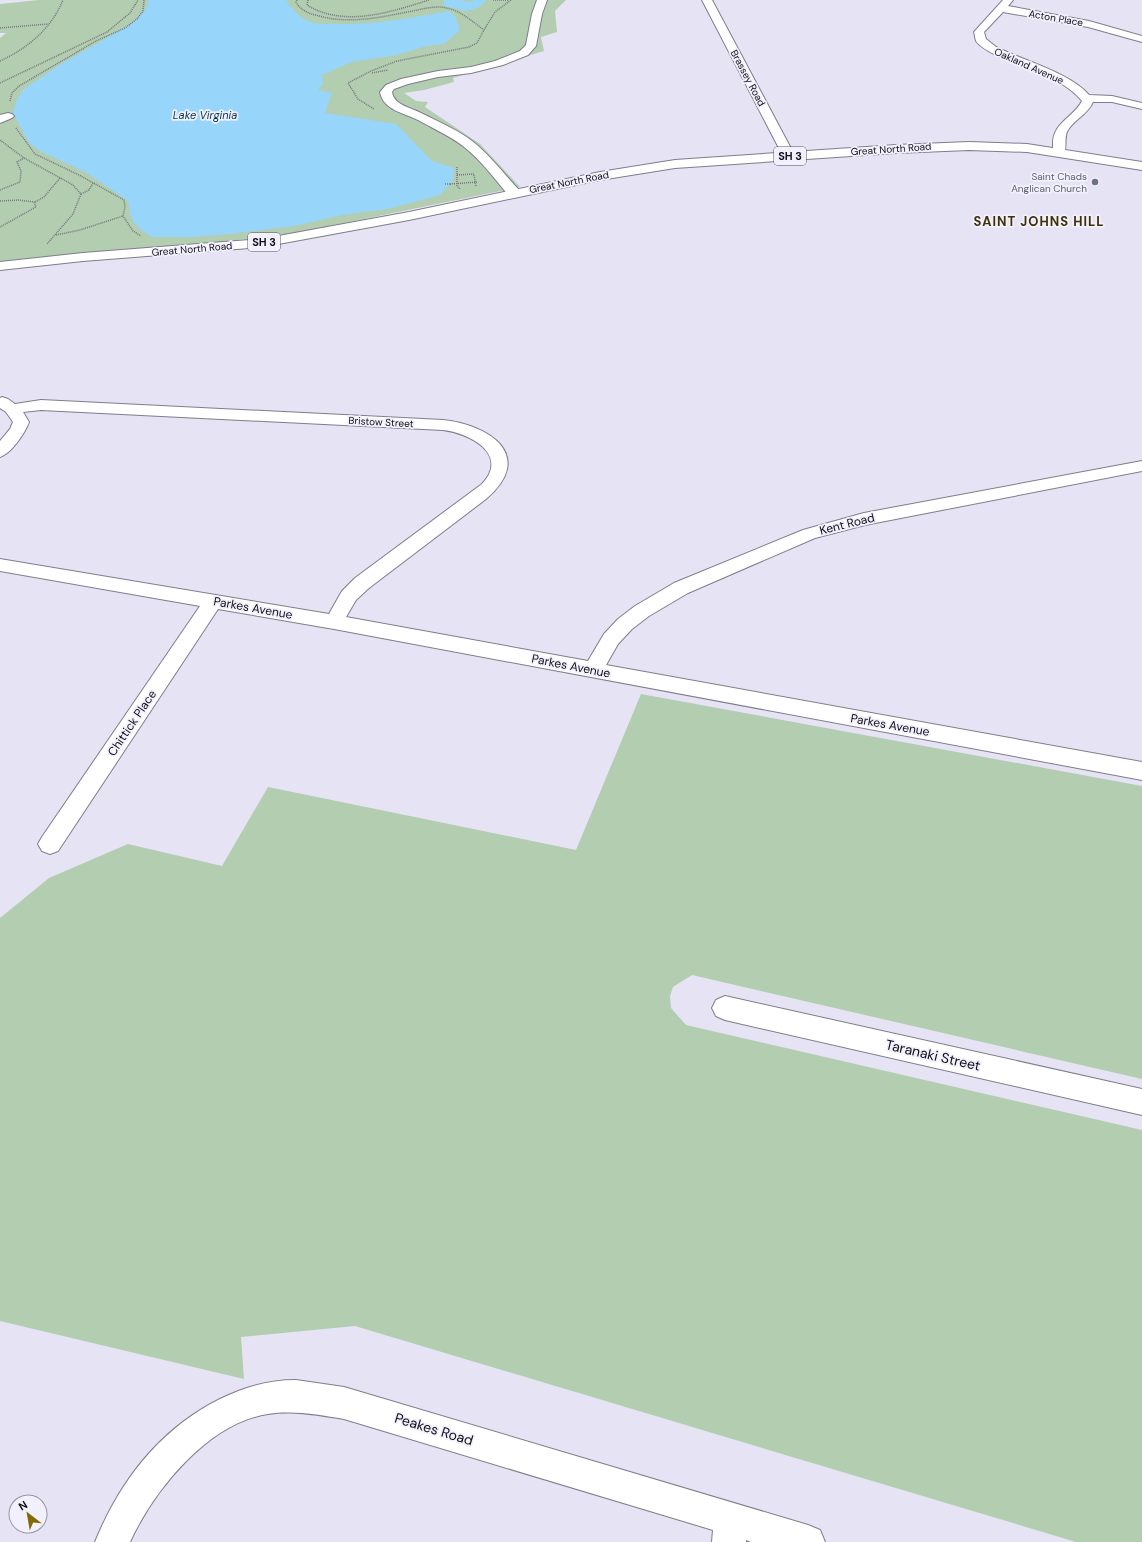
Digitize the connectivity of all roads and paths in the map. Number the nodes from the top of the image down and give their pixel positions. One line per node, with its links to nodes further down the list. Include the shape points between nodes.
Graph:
1 (63, 0): 13 (path, via 61,7)
2 (138, 0): 20 (path, via 135,7 107,32)
3 (144, 0): 23 (path, via 143,11 125,28 96,41 19,86 12,94)
4 (297, 0): 12 (path, via 299,8)
5 (308, 0): 6 (path, via 307,5 316,12 347,16 388,12)
6 (430, 0)
7 (493, 0): 8 (path)
8 (509, 0): 17 (path, via 495,12)
9 (542, 0): 38 (main road, via 536,14 531,46 524,53 471,70 405,81 390,87 386,92 386,98 397,107 417,115 467,143)
10 (707, 0): 26 (main road, Brassey Road)
11 (1004, 4): 16 (main road, Acton Place); 21 (main road, Oakland Avenue, via 979,32 981,42 996,52 1063,81)
12 (310, 14)
13 (48, 24): 15 (path); 19 (path, via 42,34)
14 (1126, 25): 16 (main road, Acton Place)
15 (0, 28)
16 (1111, 29): 18 (main road, Acton Place)
17 (484, 30)
18 (1142, 38)
19 (0, 62)
20 (0, 83)
21 (1087, 98): 22 (main road, via 1112,99); 25 (main road, via 1084,107 1062,128)
22 (1142, 106)
23 (4, 117): 34 (path, via 35,154)
24 (0, 140): 27 (path)
25 (1059, 152): 26 (main road, Great North Road / SH 3, via 1020,147 969,146); 28 (main road, Great North Road / SH 3)
26 (789, 156): 38 (main road, Great North Road / SH 3, via 656,166)
27 (24, 158): 32 (path); 37 (path, via 17,162 22,173 20,182)
28 (1142, 166)
29 (457, 168): 31 (path)
30 (474, 174): 31 (path)
31 (457, 175): 36 (path)
32 (60, 178): 39 (path); 41 (path, via 44,197)
33 (476, 182): 35 (path, bridge)
34 (93, 183): 39 (path, via 89,190); 42 (path, via 124,200)
35 (446, 184)
36 (457, 186)
37 (0, 189)
38 (514, 193): 46 (main road, Great North Road / SH 3, via 409,216 262,242)
39 (81, 194): 45 (path, via 78,203)
40 (0, 201): 41 (path)
41 (35, 202): 43 (path, via 36,207 33,210)
42 (123, 216): 44 (path); 45 (path)
43 (0, 227)
44 (133, 231)
45 (56, 235): 46 (path, via 39,254)
46 (37, 262): 47 (main road, Great North Road / SH 3)
47 (0, 266)
48 (6, 405): 49 (main road, via 21,422 18,430); 53 (main road, Bristow Street, via 443,425 471,431 490,444 500,463 498,474 492,484 362,583 349,596)
49 (0, 452)
50 (1142, 466): 54 (main road, Kent Road, via 864,519 809,534 682,588 642,610 611,639)
51 (0, 565): 52 (main road, Parkes Avenue)
52 (213, 601): 53 (main road, Parkes Avenue); 56 (main road, Chittick Place)
53 (334, 622): 54 (main road, Parkes Avenue)
54 (593, 670): 55 (main road, Parkes Avenue)
55 (1142, 770)
56 (50, 844)
57 (725, 1008): 58 (main road, Taranaki Street)
58 (1142, 1102)
59 (730, 1530): 60 (main road, Peakes Road, via 344,1403 303,1396 267,1398 236,1408 209,1422 182,1442 157,1467 138,1493); 61 (main road, Peakes Road)
60 (112, 1542)
61 (808, 1542)

